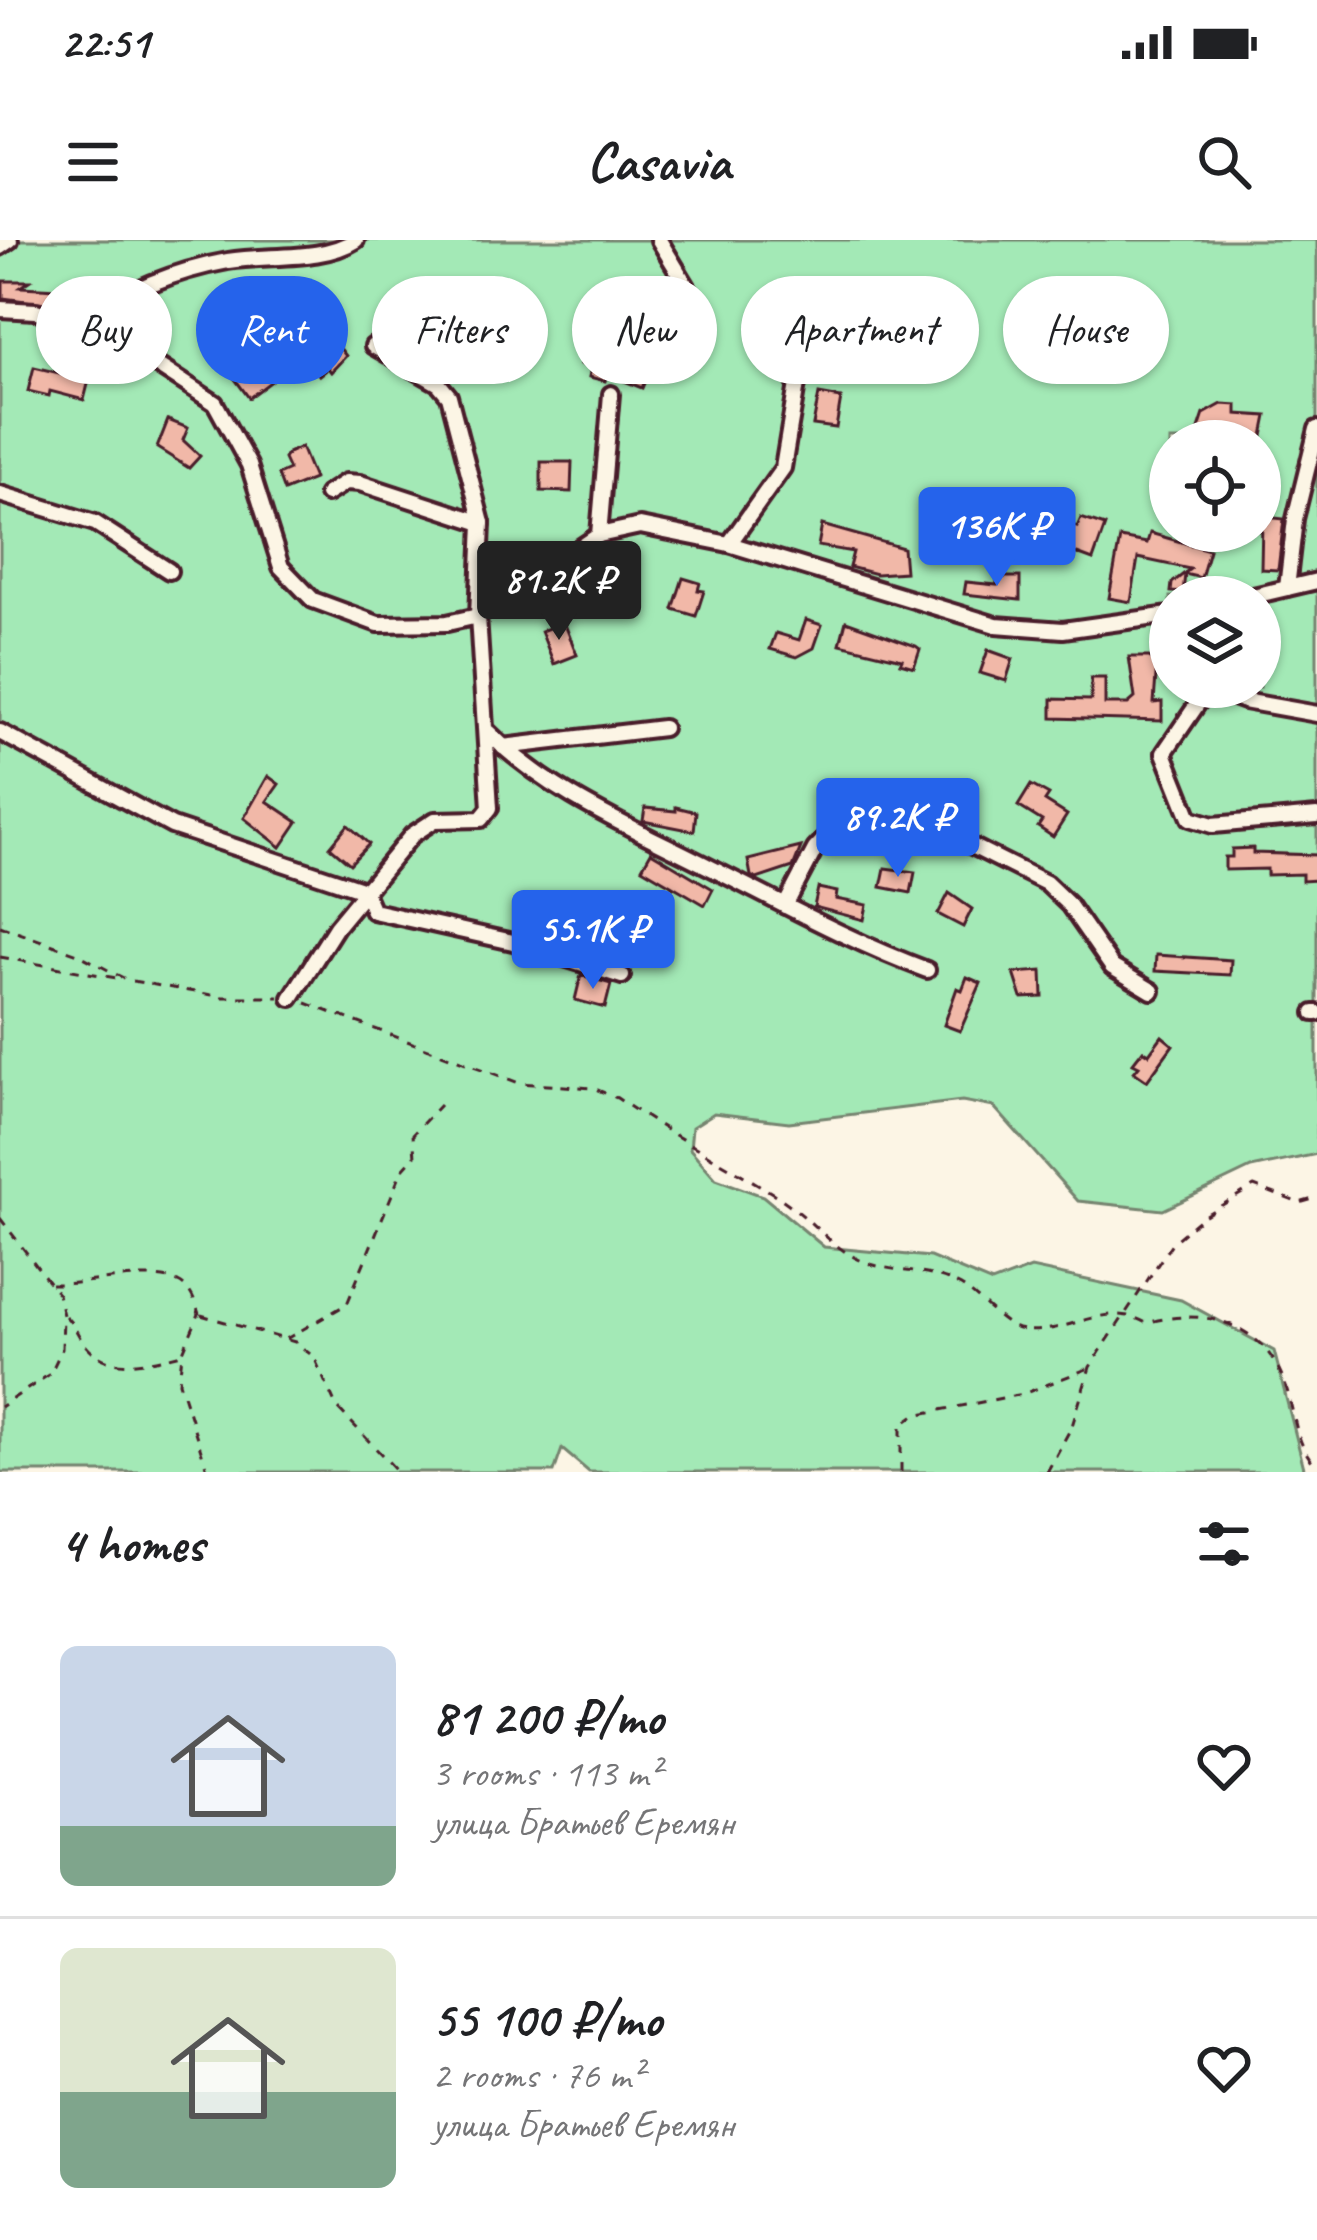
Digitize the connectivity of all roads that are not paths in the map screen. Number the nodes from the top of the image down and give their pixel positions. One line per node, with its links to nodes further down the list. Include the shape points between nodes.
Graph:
1 (10, 240): 4 (street)
2 (356, 240): 6 (street, via 338,251 227,261)
3 (658, 240): 5 (street)
4 (0, 247)
5 (680, 276)
6 (172, 277)
7 (0, 309): 8 (street)
8 (36, 315)
9 (172, 375): 23 (street, via 214,404 248,465 281,568 298,589 378,624)
10 (439, 384): 16 (street, via 449,396)
11 (797, 384): 18 (street, via 783,468)
12 (611, 394): 17 (street)
13 (1317, 430): 21 (street)
14 (0, 494): 19 (street, via 95,523)
15 (327, 494): 16 (street, via 360,483)
16 (482, 523): 23 (street)
17 (598, 535): 18 (street, via 662,527); 23 (street)
18 (729, 544): 24 (street, via 996,625 1063,630)
19 (169, 571)
20 (1317, 581): 21 (street)
21 (1287, 588): 22 (street)
22 (1281, 589)
23 (478, 616): 30 (street)
24 (1149, 618)
25 (1195, 708): 32 (street, via 1164,753 1190,818 1213,825)
26 (1281, 708): 27 (street)
27 (1317, 714)
28 (663, 728): 31 (street)
29 (0, 732): 33 (street, via 172,826)
30 (488, 732): 31 (street); 33 (street, via 488,814 425,823)
31 (503, 747): 34 (street, via 539,776)
32 (1317, 815)
33 (364, 890): 35 (street, via 373,911); 40 (street)
34 (785, 906): 37 (street); 39 (street, via 830,833 868,819 926,823 1046,883 1112,967)
35 (513, 942): 36 (street); 38 (street)
36 (613, 944)
37 (927, 970)
38 (622, 976)
39 (1152, 991)
40 (291, 998)

